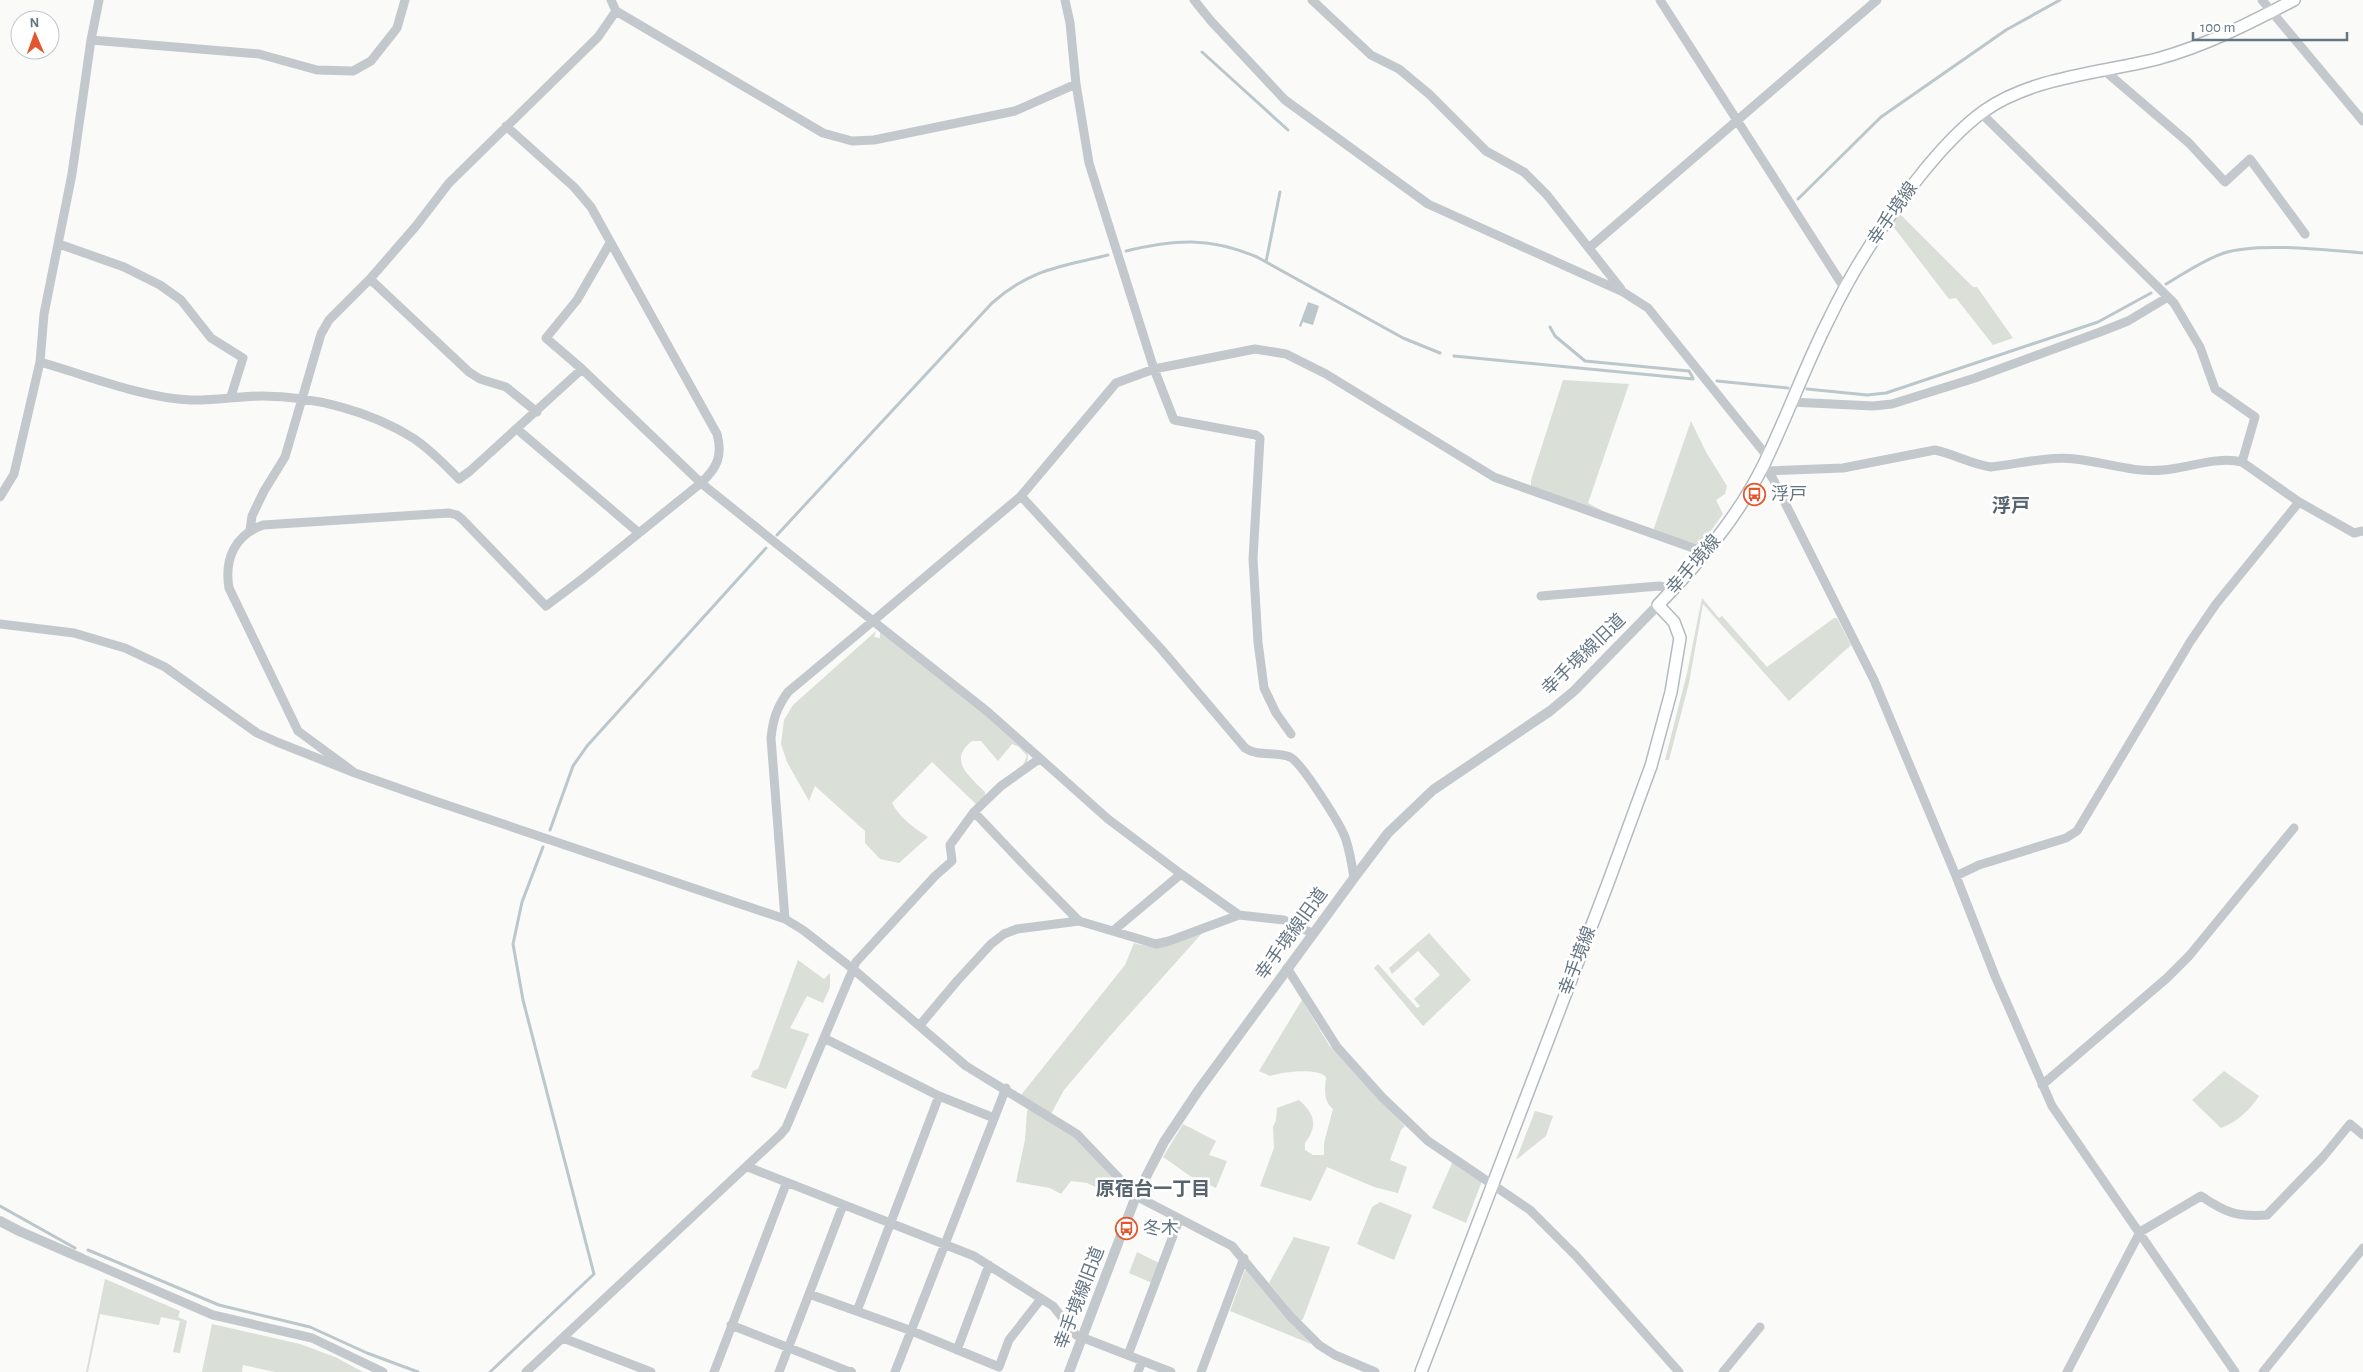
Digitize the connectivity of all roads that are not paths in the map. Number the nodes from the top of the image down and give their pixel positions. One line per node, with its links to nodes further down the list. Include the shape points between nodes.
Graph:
1 (100, 0): 13 (street)
2 (406, 0): 13 (street, via 397,28 371,61 353,71 317,70 259,54)
3 (611, 0): 11 (street)
4 (1065, 0): 15 (street)
5 (1194, 0): 26 (street, via 1285,100 1428,204)
6 (1312, 0): 23 (street, via 1371,55 1399,69 1429,94 1486,151 1524,172 1547,195)
7 (1660, 0): 17 (street)
8 (1877, 0): 17 (street)
9 (2262, 0): 12 (street)
10 (2294, 0): 12 (main road, 幸手境線)
11 (616, 11): 15 (street, via 823,133 852,141 874,140 1015,111); 19 (street, via 598,36)
12 (2271, 12): 14 (main road, 幸手境線, via 2183,51); 18 (street)
13 (91, 40): 21 (street, via 72,174)
14 (2104, 71): 16 (main road, 幸手境線, via 2015,93); 20 (street, via 2189,143 2225,182 2250,159)
15 (1076, 84): 30 (street, via 1089,163)
16 (1981, 113): 25 (main road, 幸手境線, via 1936,156 1900,202); 27 (street)
17 (1738, 120): 23 (street); 25 (street)
18 (2363, 121)
19 (506, 126): 22 (street, via 574,187 591,207); 24 (street, via 449,183)
20 (2305, 234)
21 (58, 244): 28 (street, via 44,314); 31 (street, via 124,267 181,300 211,338 243,358)
22 (610, 244): 29 (street, via 577,300 546,338); 38 (street, via 717,434 719,461)
23 (1588, 248): 26 (street)
24 (370, 279): 32 (street, via 329,320 321,334); 34 (street, via 469,372 506,387)
25 (1845, 289): 33 (main road, 幸手境線)
26 (1623, 292): 37 (street, via 1648,308)
27 (2168, 297): 33 (street, via 2128,321 2100,332 1975,378 1892,404); 36 (street, via 2200,347 2215,389 2255,417)
28 (40, 362): 31 (street, via 154,395 190,400); 40 (street, via 14,474)
29 (582, 369): 34 (street); 38 (street)
30 (1154, 370): 39 (street, via 1116,383); 45 (street, via 1248,350 1272,350 1286,354 1326,374 1494,477); 51 (street, via 1174,420 1260,438 1253,559 1258,642 1264,688)
31 (232, 396): 32 (street)
32 (302, 399): 35 (street, via 384,422 420,444 459,478); 42 (street, via 285,457 252,516)
33 (1791, 402): 37 (main road, 幸手境線)
34 (537, 412): 35 (street)
35 (517, 429): 44 (street)
36 (2242, 462): 37 (street, via 2211,461 2162,470 2122,468 2075,459 1991,467 1935,450 1843,468); 41 (street)
37 (1766, 464): 45 (main road, 幸手境線); 57 (street, via 1874,680)
38 (701, 483): 44 (street); 49 (street)
39 (1021, 496): 49 (street); 58 (street, via 1162,650 1245,748 1251,752 1284,756 1297,763 1341,827 1347,840)
40 (0, 497)
41 (2299, 502): 43 (street, via 2354,533); 57 (street, via 2216,604 2190,642 2077,831 2066,838 1979,865)
42 (250, 530): 44 (street, via 263,525 457,515 546,606); 53 (street, via 230,556 229,588 298,731)
43 (2363, 531)
44 (638, 533)
45 (1707, 553): 46 (main road, 幸手境線)
46 (1675, 589): 47 (street, via 1659,586); 48 (main road, 幸手境線)
47 (1540, 596)
48 (1658, 605): 58 (street, 幸手境線旧道, via 1574,691 1550,711 1433,790 1388,833); 75 (main road, 幸手境線, via 1674,622 1680,638 1662,730 1608,883)
49 (873, 621): 52 (street, via 988,712); 60 (street, via 788,692 773,720 771,738)
50 (0, 624): 53 (street, via 74,633 145,656 257,733)
51 (1290, 734)
52 (1039, 759): 54 (street, via 1001,786); 56 (street, via 1108,819)
53 (355, 773): 60 (street)
54 (974, 812): 61 (street); 65 (street, via 950,845 952,861 856,962)
55 (2294, 828): 68 (street, via 2189,956)
56 (1181, 874): 59 (street); 62 (street)
57 (1956, 876): 68 (street)
58 (1354, 878): 63 (street, 幸手境線旧道)
59 (1239, 915): 62 (street, via 1156,944); 63 (street, via 1284,920)
60 (785, 919): 65 (street)
61 (1079, 921): 62 (street); 66 (street, via 1017,929 1004,934 991,944)
62 (1113, 931)
63 (1312, 933): 64 (street, 幸手境線旧道)
64 (1287, 968): 75 (street, via 1337,1047 1382,1097 1428,1141); 76 (street, 幸手境線旧道, via 1164,1142)
65 (854, 969): 66 (street); 67 (street)
66 (920, 1025): 69 (street, via 966,1066)
67 (824, 1038): 70 (street); 73 (street, via 786,1128)
68 (2042, 1086): 81 (street, via 2052,1106)
69 (1006, 1088): 71 (street); 76 (street, via 1078,1134)
70 (939, 1096): 71 (street); 80 (street)
71 (994, 1118): 82 (street)
72 (2363, 1135): 81 (street, via 2350,1124 2323,1158 2267,1215 2224,1211 2201,1196)
73 (748, 1167): 74 (street); 93 (street)
74 (786, 1184): 77 (street); 90 (street)
75 (1493, 1184): 111 (main road, 幸手境線); 112 (street, via 1530,1210 1553,1232)
76 (1136, 1196): 78 (street); 94 (street, 幸手境線旧道)
77 (843, 1205): 80 (street); 87 (street)
78 (1179, 1220): 85 (street, via 1219,1238); 97 (street)
79 (0, 1221): 84 (street)
80 (891, 1224): 82 (street); 89 (street)
81 (2140, 1232): 114 (street); 115 (street)
82 (946, 1244): 86 (street); 92 (street)
83 (2363, 1248): 116 (street)
84 (82, 1258): 99 (street, via 214,1315 312,1338)
85 (1244, 1258): 109 (street); 110 (street, via 1291,1317 1319,1345)
86 (989, 1265): 88 (street); 96 (street)
87 (809, 1294): 89 (street); 95 (street)
88 (1041, 1299): 94 (street, via 1053,1306); 96 (street, via 1009,1340 999,1366)
89 (857, 1311): 92 (street)
90 (731, 1325): 95 (street); 102 (street)
91 (1760, 1327): 113 (street)
92 (912, 1331): 96 (street); 105 (street)
93 (563, 1338): 100 (street); 101 (street)
94 (1082, 1338): 97 (street); 106 (street, 幸手境線旧道)
95 (789, 1347): 103 (street); 104 (street)
96 (957, 1350)
97 (1128, 1355): 98 (street)
98 (1142, 1361): 107 (street); 108 (street)
99 (384, 1372)
100 (526, 1372)
101 (651, 1372)
102 (714, 1372)
103 (779, 1372)
104 (850, 1372)
105 (895, 1372)
106 (1069, 1372)
107 (1138, 1372)
108 (1171, 1372)
109 (1201, 1372)
110 (1374, 1372)
111 (1421, 1372)
112 (1679, 1372)
113 (1723, 1372)
114 (2068, 1372)
115 (2235, 1372)
116 (2263, 1372)

